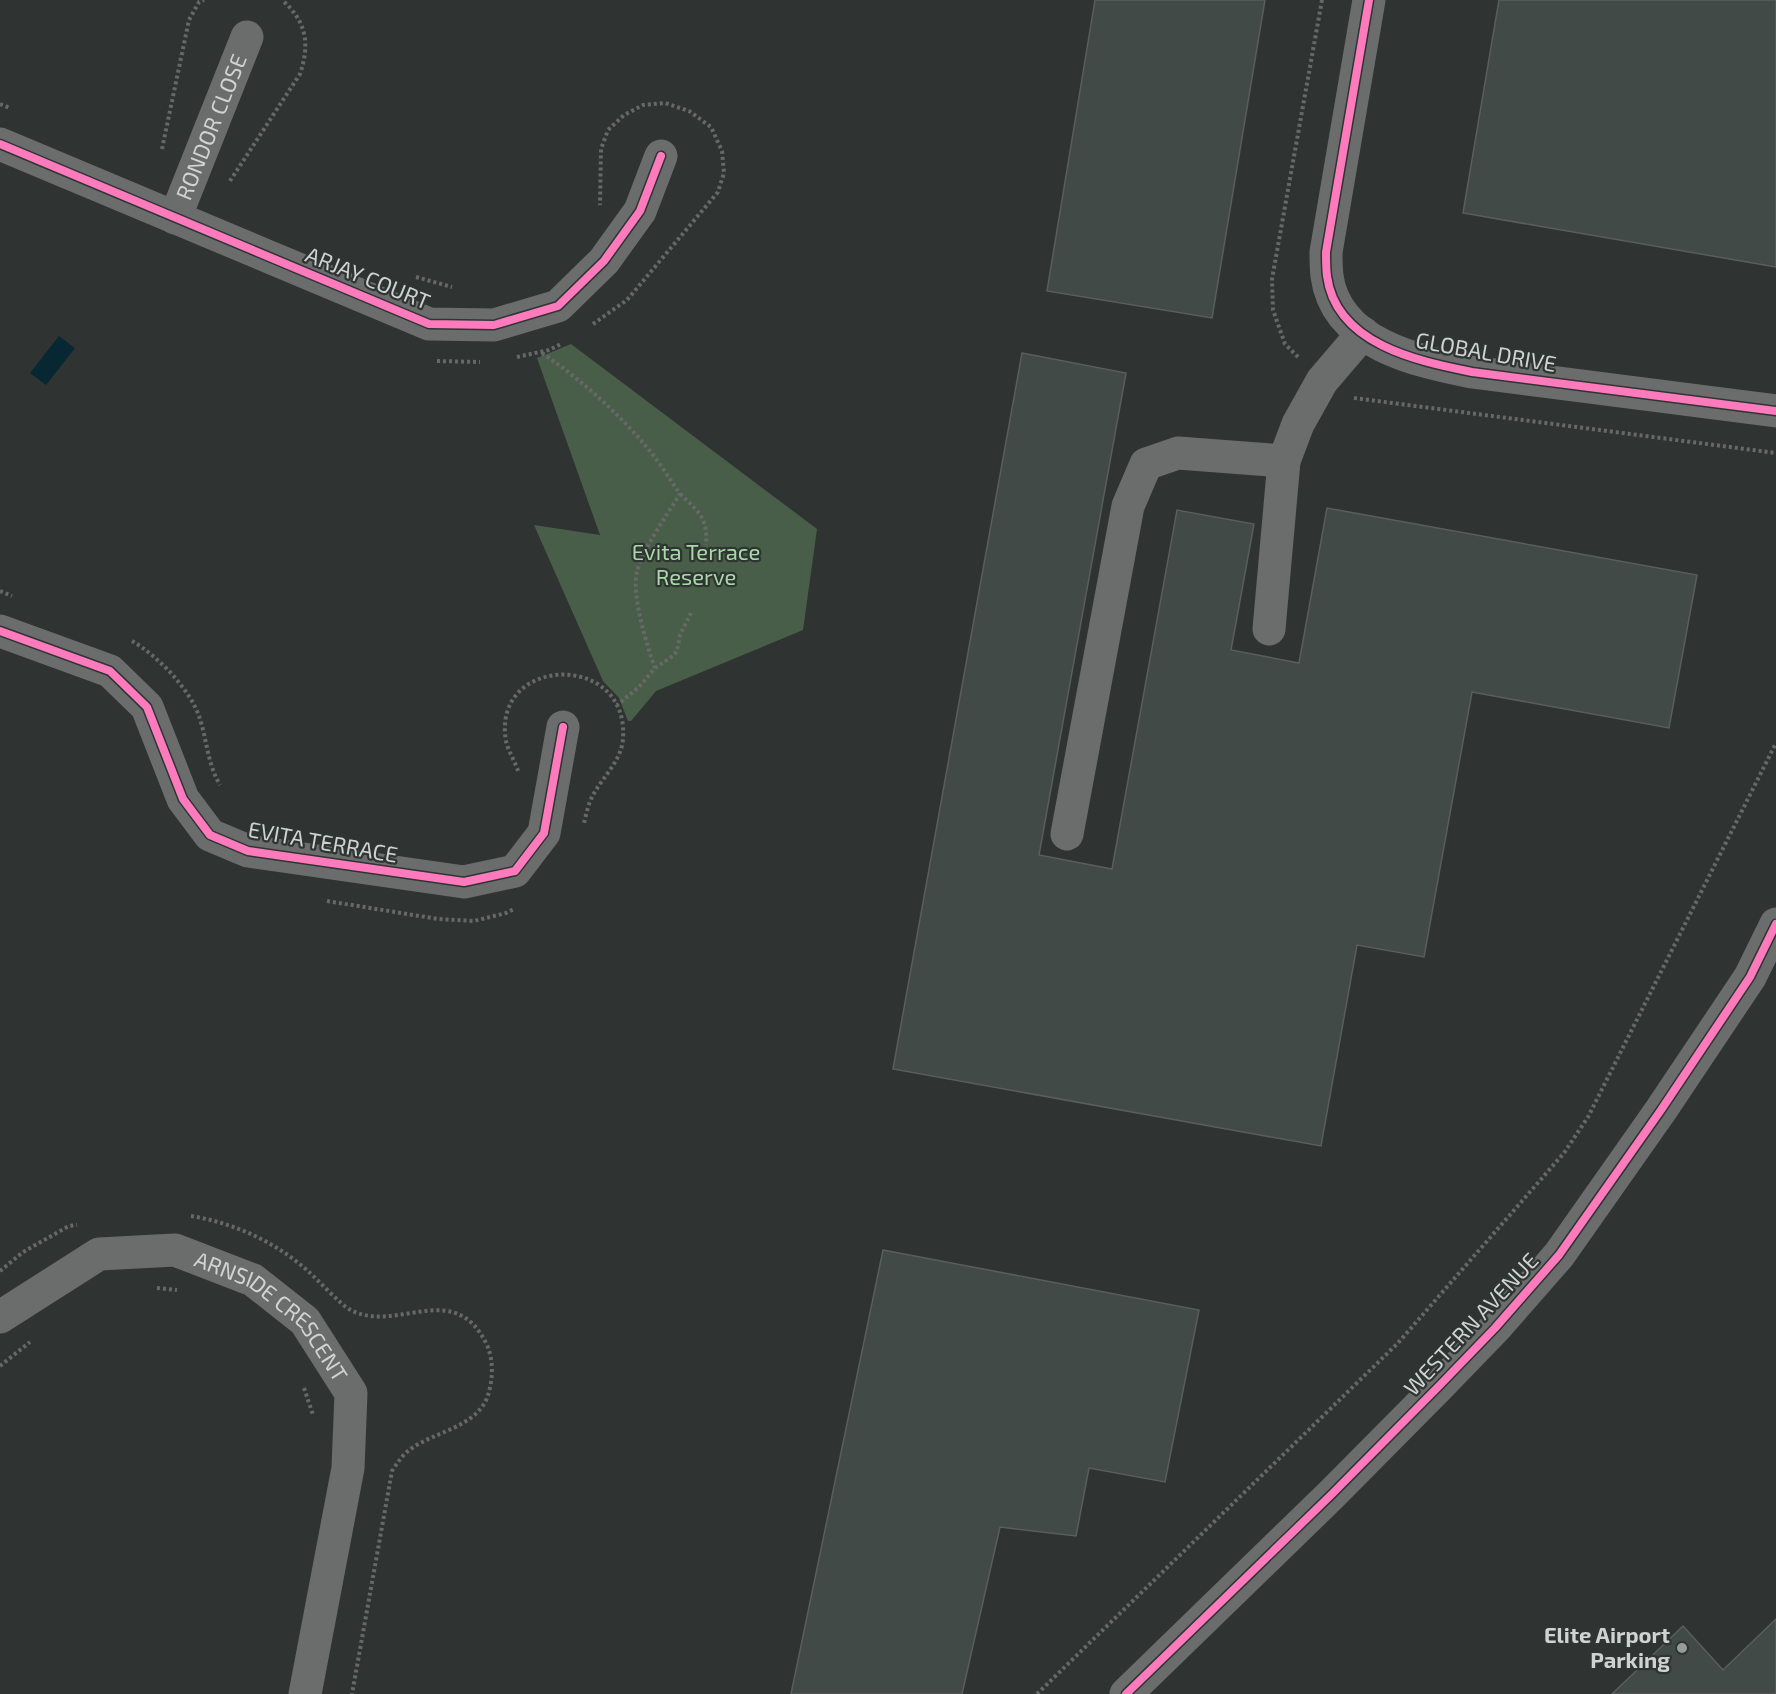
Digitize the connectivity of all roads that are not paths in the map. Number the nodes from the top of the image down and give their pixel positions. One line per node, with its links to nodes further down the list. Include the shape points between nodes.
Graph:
1 (1369, 0): 6 (street, GLOBAL DRIVE, via 1326,252 1333,298)
2 (247, 37): 5 (street, RONDOR CLOSE)
3 (0, 144): 5 (street, ARJAY COURT)
4 (662, 156): 5 (street, ARJAY COURT, via 640,211 604,261 558,306 494,325 429,324)
5 (175, 218)
6 (1362, 333): 7 (street, GLOBAL DRIVE, via 1404,356 1461,370); 8 (street, via 1322,381 1298,424)
7 (1776, 411)
8 (1284, 461): 9 (street); 12 (street, via 1178,453 1146,464 1128,506)
9 (1269, 629)
10 (0, 631): 11 (street, EVITA TERRACE, via 110,671 147,707 183,799 203,826 210,835 248,851 464,882 515,871 544,833)
11 (563, 727)
12 (1066, 834)
13 (1776, 924): 16 (street, WESTERN AVENUE, via 1750,977 1559,1255 1439,1386)
14 (0, 1317): 15 (street, ARNSIDE CRESCENT, via 99,1254 175,1250 253,1280 305,1321 351,1393 348,1468)
15 (305, 1694)
16 (1126, 1694)

